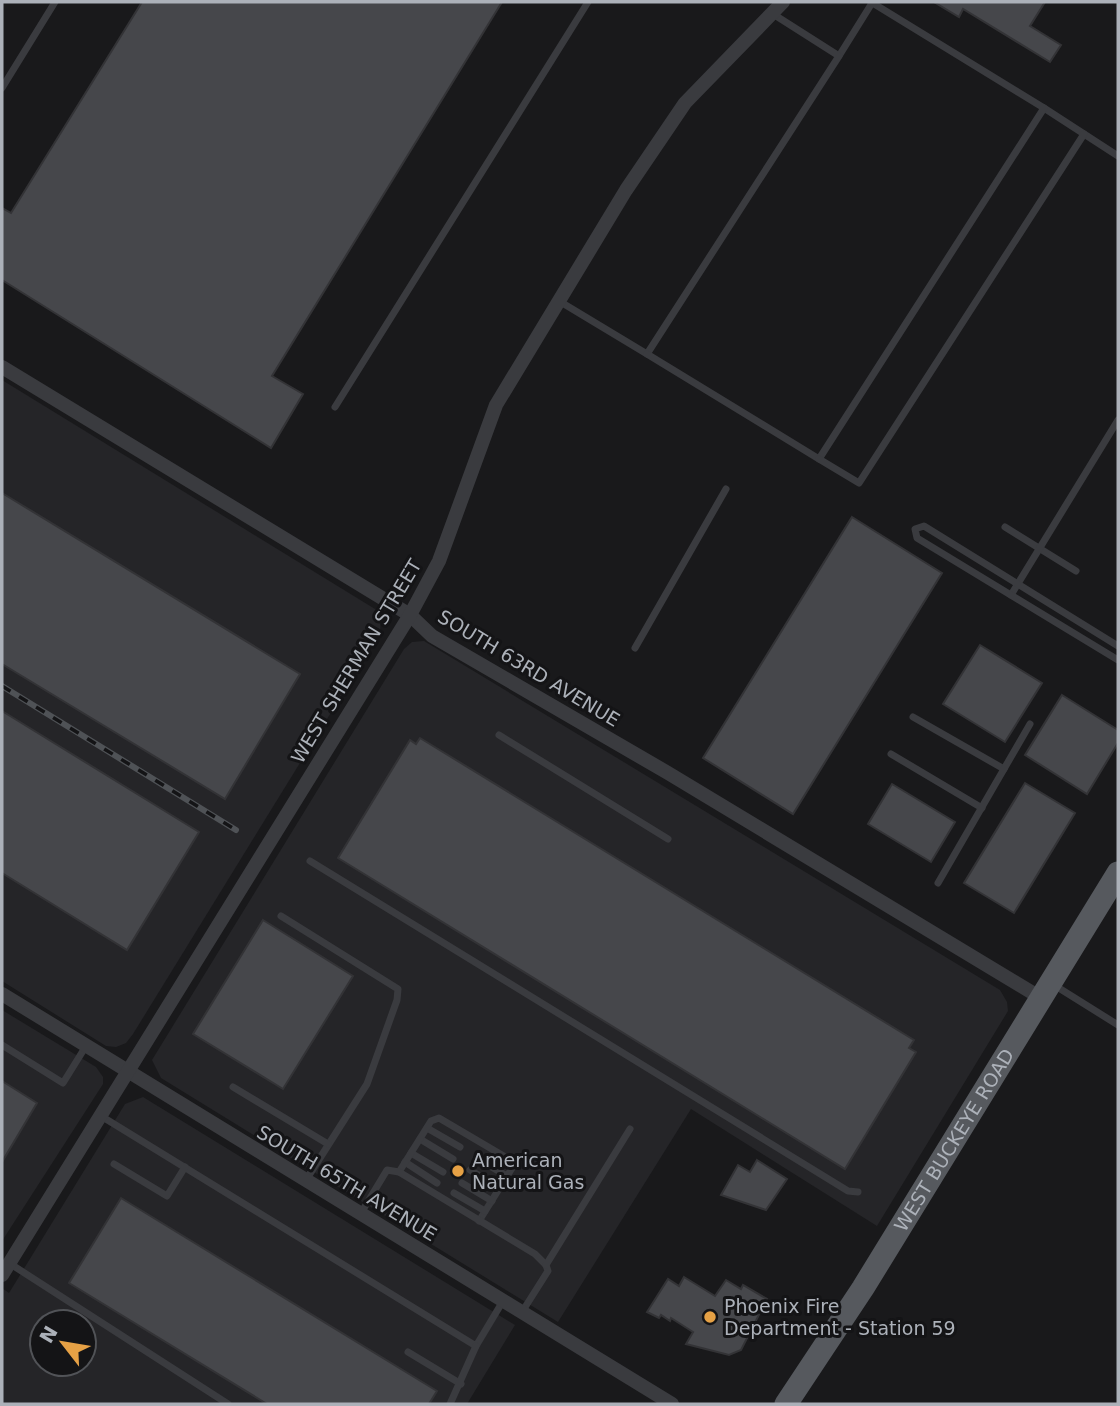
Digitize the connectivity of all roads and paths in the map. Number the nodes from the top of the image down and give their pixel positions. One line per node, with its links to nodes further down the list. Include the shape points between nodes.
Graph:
1 (55, 2): 7 (lane)
2 (588, 2): 14 (lane)
3 (783, 2): 5 (street, WEST SHERMAN STREET)
4 (872, 2): 6 (lane); 8 (lane)
5 (773, 14): 6 (lane); 11 (street, WEST SHERMAN STREET, via 685,103)
6 (839, 57): 12 (lane)
7 (2, 88)
8 (1044, 108): 9 (lane); 16 (lane)
9 (1084, 134): 10 (lane); 16 (lane, via 859,483)
10 (1118, 156)
11 (559, 301): 12 (lane); 23 (street, WEST SHERMAN STREET, via 496,405 457,518)
12 (647, 354): 16 (lane)
13 (2, 367): 23 (street, SOUTH 63RD AVENUE)
14 (335, 407)
15 (1118, 420): 19 (lane)
16 (818, 459)
17 (726, 489): 25 (lane)
18 (1005, 527): 19 (lane)
19 (1040, 548): 20 (lane); 21 (lane)
20 (1076, 571)
21 (1018, 584): 22 (lane); 22 (lane, via 923,526 915,529 917,538); 24 (lane)
22 (1011, 595): 26 (lane)
23 (410, 615): 38 (street, SOUTH 63RD AVENUE, via 432,636); 43 (street, WEST SHERMAN STREET)
24 (1118, 646)
25 (635, 648)
26 (1118, 660)
27 (913, 717): 31 (lane)
28 (1030, 724): 31 (lane)
29 (499, 735): 33 (lane)
30 (891, 754): 32 (lane)
31 (1004, 769): 32 (lane)
32 (982, 808): 36 (lane)
33 (667, 839)
34 (310, 861): 65 (lane, via 848,1191)
35 (1118, 873): 38 (main road, WEST BUCKEYE ROAD)
36 (938, 883)
37 (281, 916): 49 (lane, via 398,989 367,1084)
38 (1046, 990): 40 (lane); 81 (main road, WEST BUCKEYE ROAD, via 863,1288)
39 (2, 995): 42 (street, SOUTH 65TH AVENUE)
40 (1118, 1026)
41 (2, 1045): 42 (lane, via 63,1083)
42 (86, 1046): 43 (street, SOUTH 65TH AVENUE)
43 (128, 1073): 45 (street, WEST SHERMAN STREET); 61 (street, SOUTH 65TH AVENUE)
44 (233, 1087): 49 (lane)
45 (100, 1115): 56 (lane); 72 (street, WEST SHERMAN STREET)
46 (427, 1128): 48 (lane); 50 (lane); 60 (lane, via 439,1118 496,1151 514,1165)
47 (630, 1129): 71 (lane)
48 (420, 1139): 51 (lane); 53 (lane)
49 (328, 1144): 61 (lane)
50 (460, 1147)
51 (411, 1153): 54 (lane); 59 (lane)
52 (476, 1158): 60 (lane)
53 (453, 1159)
54 (405, 1162): 58 (lane); 62 (lane)
55 (114, 1164): 56 (lane, via 167,1196)
56 (184, 1167): 75 (lane)
57 (470, 1170): 64 (lane)
58 (399, 1172): 69 (lane, via 387,1170); 70 (lane)
59 (443, 1172)
60 (508, 1176): 64 (lane)
61 (306, 1180): 69 (street, SOUTH 65TH AVENUE)
62 (437, 1183)
63 (462, 1183): 67 (lane)
64 (500, 1188): 67 (lane)
65 (858, 1192)
66 (454, 1193): 68 (lane)
67 (492, 1201): 68 (lane)
68 (485, 1211): 70 (lane)
69 (360, 1213): 73 (street, SOUTH 65TH AVENUE)
70 (480, 1221): 71 (lane)
71 (546, 1265): 74 (lane, via 548,1271)
72 (5, 1269): 78 (lane)
73 (503, 1300): 74 (street, SOUTH 65TH AVENUE); 75 (lane)
74 (522, 1312): 80 (street, SOUTH 65TH AVENUE)
75 (476, 1346): 77 (lane)
76 (408, 1352): 77 (lane)
77 (461, 1384): 79 (lane)
78 (228, 1404)
79 (450, 1404)
80 (672, 1404)
81 (786, 1404)

